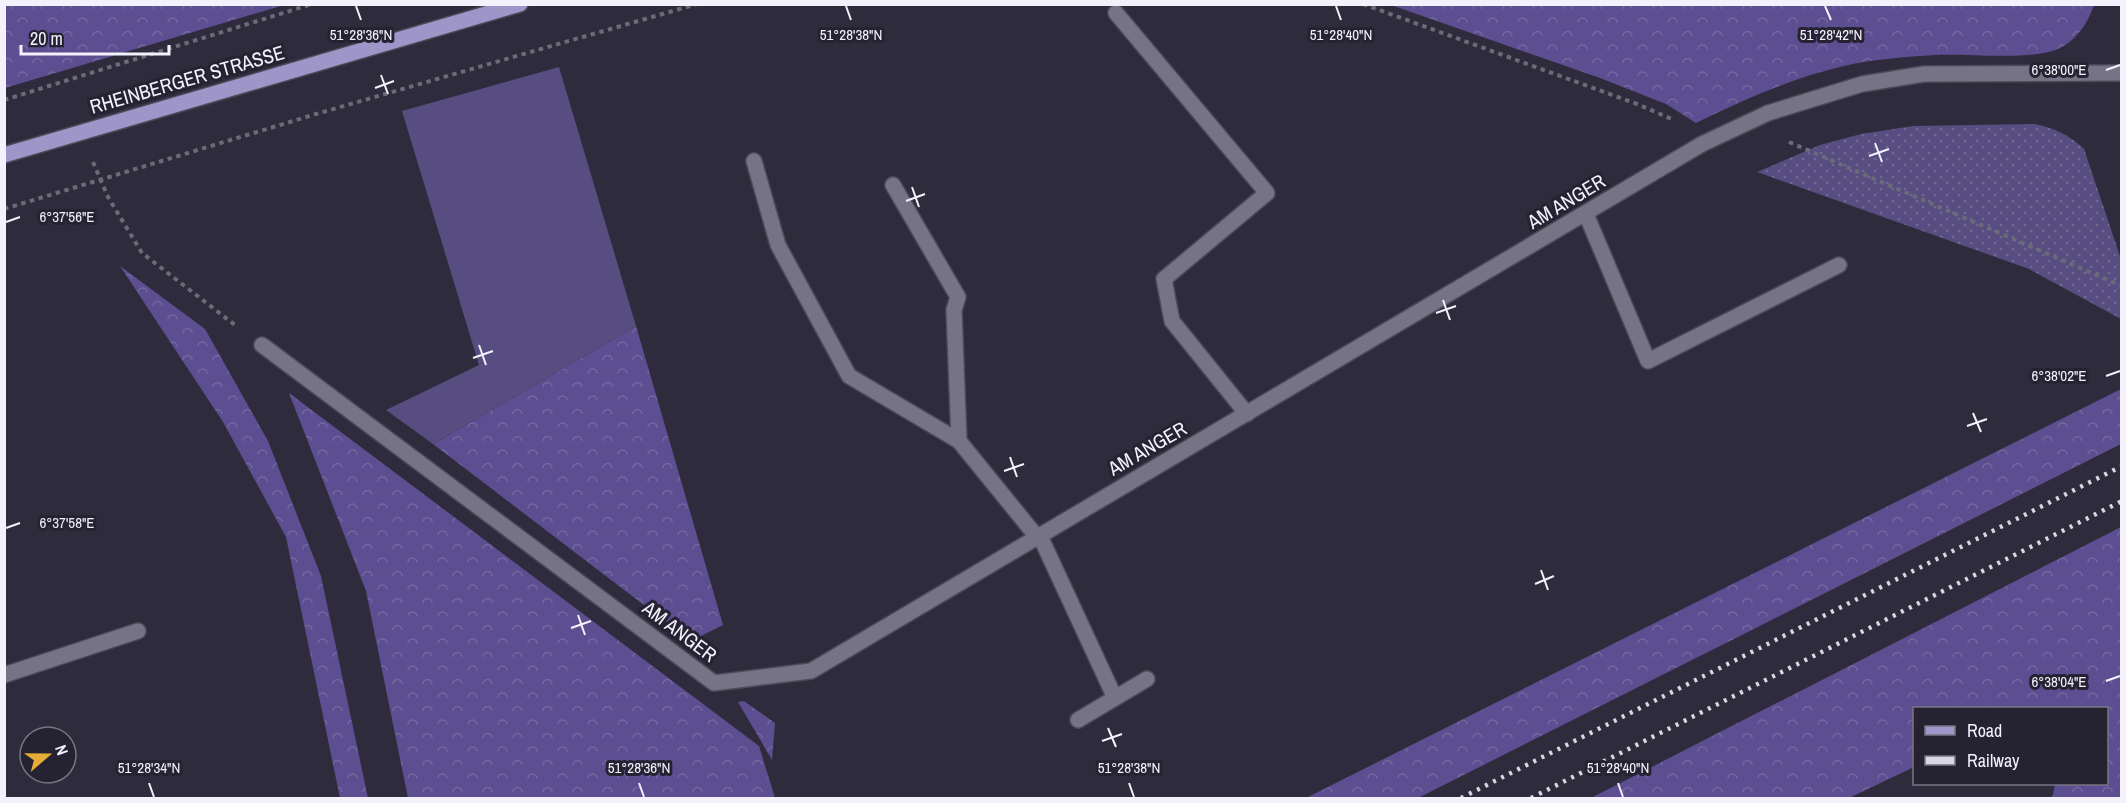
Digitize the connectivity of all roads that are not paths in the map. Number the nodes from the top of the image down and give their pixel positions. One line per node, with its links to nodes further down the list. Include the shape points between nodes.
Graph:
1 (520, 4): 4 (main road, RHEINBERGER STRASSE)
2 (1116, 13): 10 (street, via 1267,193 1164,279 1172,321)
3 (2121, 73): 7 (street, AM ANGER, via 1924,74 1862,84 1744,123)
4 (4, 155)
5 (754, 161): 11 (street, via 777,245 849,376)
6 (893, 185): 11 (street, via 958,297 954,310)
7 (1586, 214): 8 (street, via 1648,361); 10 (street, AM ANGER)
8 (1839, 265)
9 (262, 345): 12 (street, AM ANGER, via 714,683 811,671)
10 (1247, 414): 12 (street, AM ANGER)
11 (959, 441): 12 (street)
12 (1039, 536): 16 (street)
13 (138, 631): 14 (street)
14 (4, 675)
15 (1147, 679): 16 (street)
16 (1115, 698): 17 (street)
17 (1078, 720)

